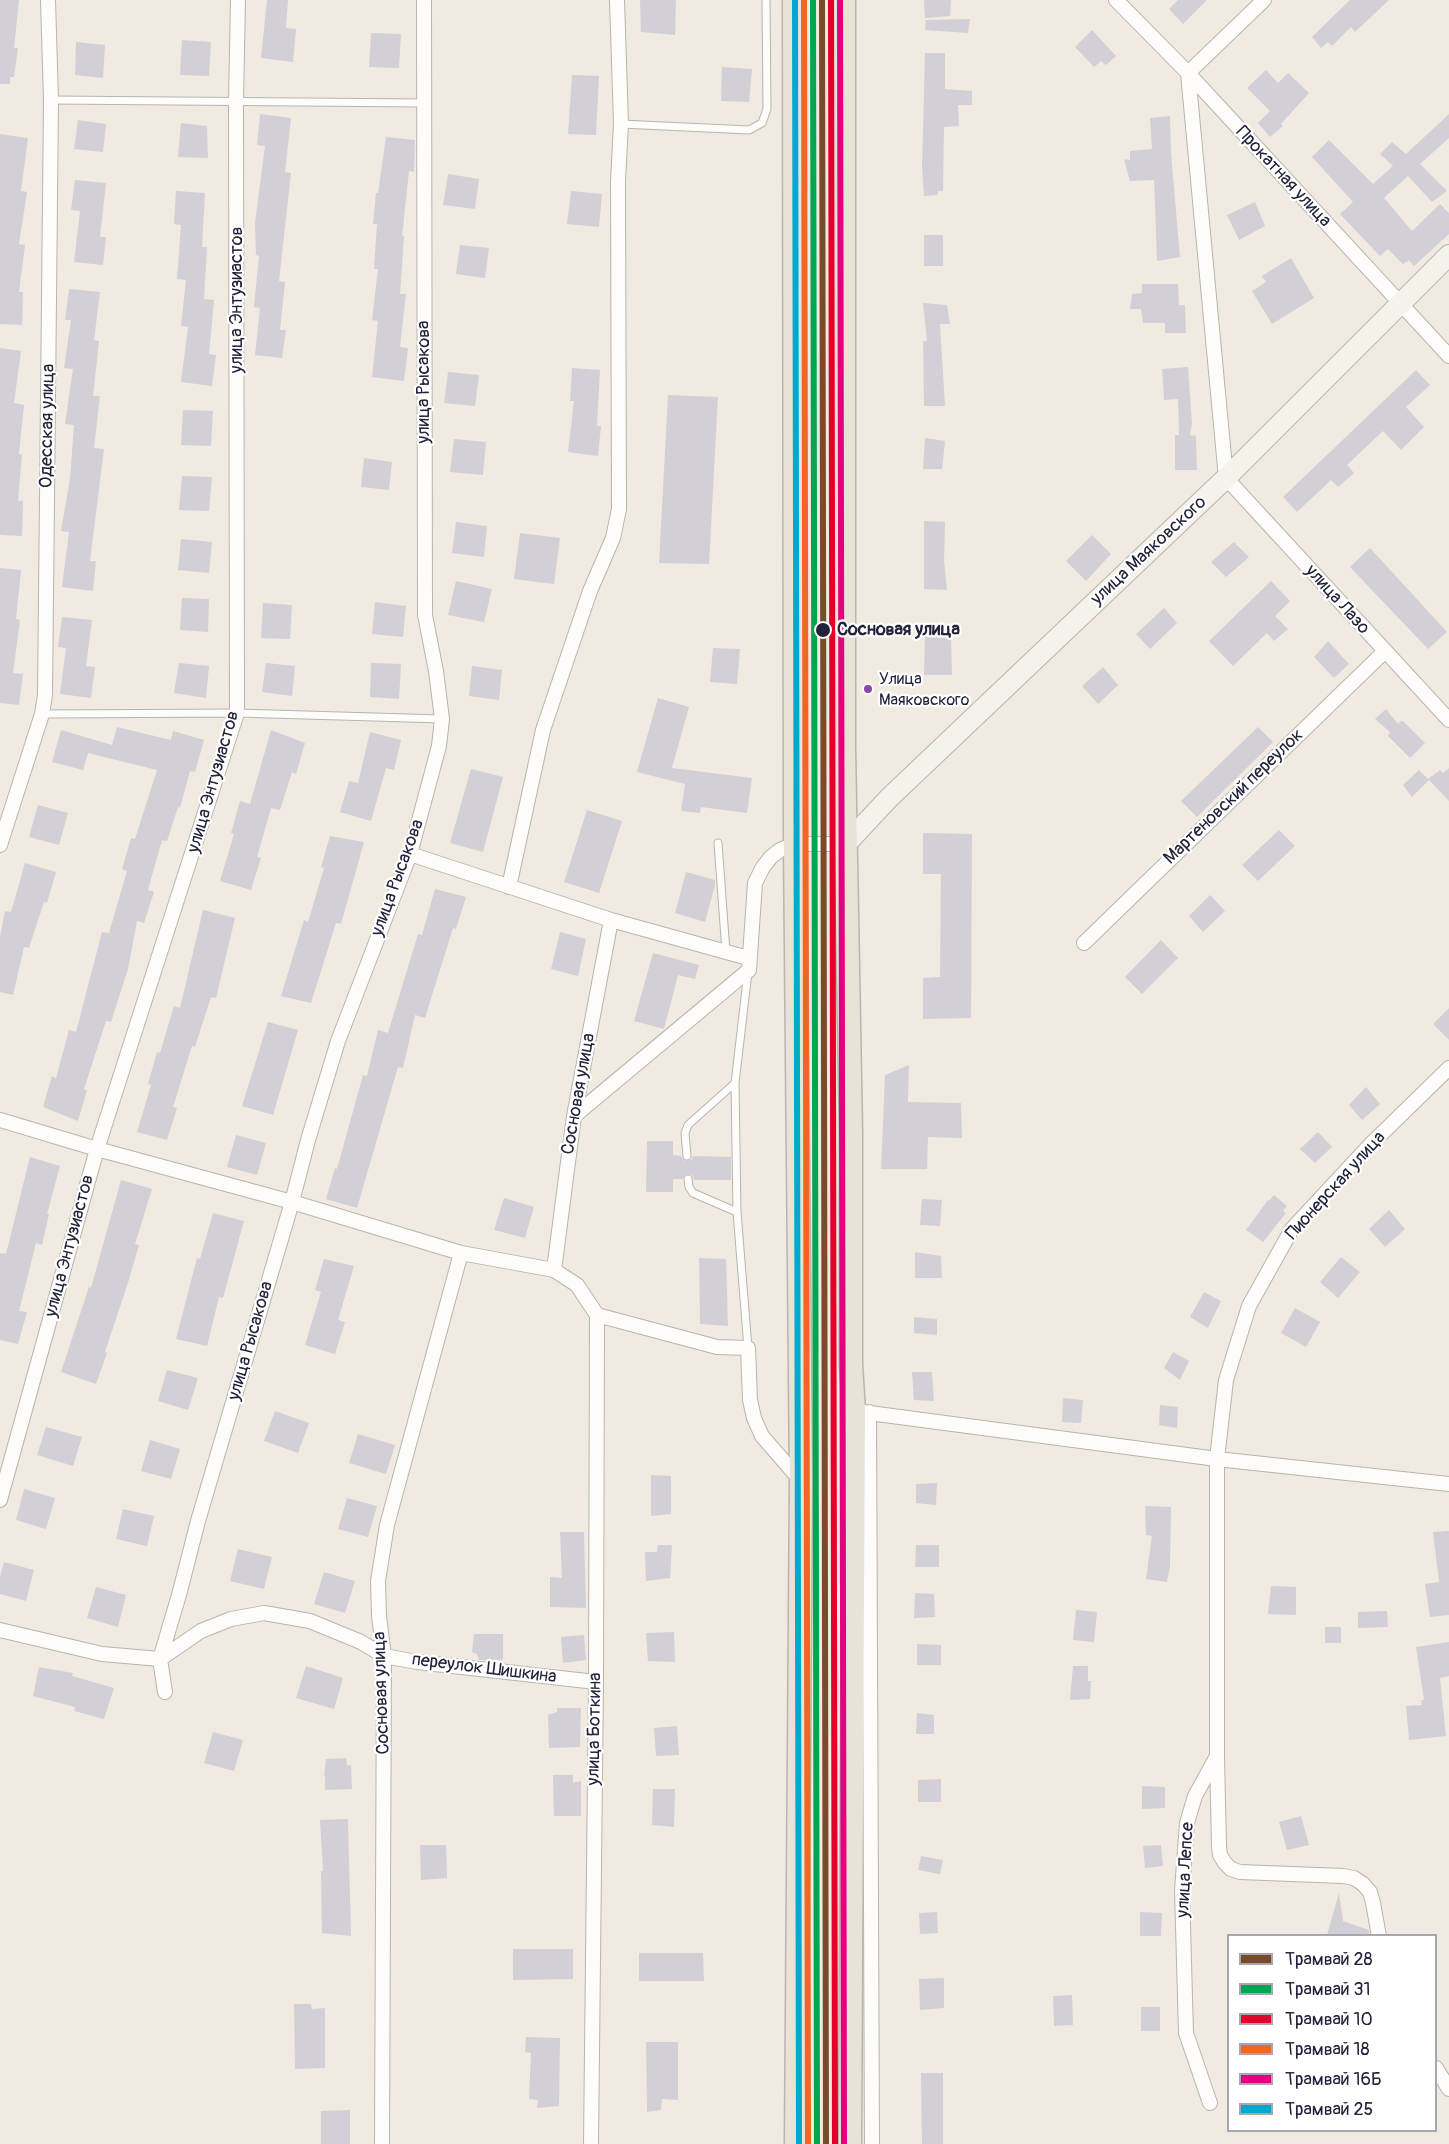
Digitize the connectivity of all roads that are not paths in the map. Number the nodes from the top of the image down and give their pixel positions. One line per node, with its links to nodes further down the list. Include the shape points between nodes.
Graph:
1 (48, 0): 11 (street, Одесская улица)
2 (238, 0): 12 (street, улица Энтузиастов)
3 (424, 0): 13 (street, улица Рысакова)
4 (617, 0): 14 (street)
5 (766, 0): 14 (lane, via 767,109 762,123 749,130)
6 (794, 0): 25 (main road)
7 (844, 0): 26 (main road)
8 (1116, 0): 10 (street, Прокатная улица)
9 (1264, 0): 10 (street)
10 (1188, 73): 16 (street, Прокатная улица); 18 (street)
11 (51, 100): 12 (lane); 21 (street, Одесская улица)
12 (236, 101): 13 (lane); 20 (street, улица Энтузиастов)
13 (423, 103): 22 (street, улица Рысакова, via 425,615)
14 (621, 124): 29 (street, via 619,509 613,538 590,591 543,730)
15 (1449, 255): 16 (main road, улица Маяковского)
16 (1400, 304): 17 (street, Прокатная улица); 18 (main road, улица Маяковского)
17 (1449, 356)
18 (1226, 478): 19 (street, улица Лазо); 26 (main road, улица Маяковского, via 897,789)
19 (1384, 652): 23 (street, улица Лазо); 31 (street, Мартеновский переулок)
20 (237, 713): 21 (lane); 22 (lane); 38 (street, улица Энтузиастов)
21 (42, 714): 27 (street, Одесская улица)
22 (442, 719): 28 (street, улица Рысакова, via 439,747)
23 (1449, 720)
24 (718, 843): 32 (lane)
25 (795, 844): 26 (street); 33 (street, via 771,857 755,883); 49 (main road)
26 (846, 844): 47 (main road, via 851,1364)
27 (0, 845)
28 (410, 855): 29 (street); 41 (street, улица Рысакова, via 338,1041)
29 (509, 887): 30 (street)
30 (611, 920): 32 (street); 36 (street, Сосновая улица)
31 (1084, 943)
32 (726, 952): 33 (street)
33 (748, 964): 35 (lane); 36 (street)
34 (1449, 1068): 48 (street, Пионерская улица, via 1292,1229 1249,1306 1226,1380)
35 (735, 1083): 39 (lane, via 688,1125); 42 (lane)
36 (574, 1116): 44 (street, Сосновая улица)
37 (0, 1120): 38 (street)
38 (97, 1149): 41 (street); 51 (street, улица Энтузиастов)
39 (687, 1156)
40 (688, 1179): 42 (lane, via 693,1193)
41 (292, 1202): 43 (street); 54 (street, улица Рысакова)
42 (737, 1212): 46 (lane)
43 (461, 1253): 44 (street); 53 (street, Сосновая улица, via 387,1525 378,1581)
44 (554, 1270): 45 (street, via 577,1285)
45 (597, 1315): 46 (street, via 717,1347); 55 (street, улица Боткина)
46 (748, 1348): 49 (street, via 754,1418 762,1436)
47 (862, 1412): 48 (street); 65 (main road); 66 (street)
48 (1217, 1460): 50 (street); 57 (street, улица Лепсе)
49 (801, 1481): 64 (main road)
50 (1449, 1484)
51 (0, 1500)
52 (0, 1630): 54 (street, via 102,1654)
53 (384, 1656): 54 (street, переулок Шишкина, via 361,1642 310,1622 264,1613 231,1619 201,1631); 55 (street, переулок Шишкина); 62 (street, Сосновая улица)
54 (160, 1659): 56 (street, улица Рысакова)
55 (596, 1682): 63 (street, улица Боткина)
56 (165, 1692)
57 (1217, 1756): 58 (street, via 1219,1846 1225,1863 1240,1872 1354,1878 1370,1892); 61 (street, улица Лепсе, via 1195,1796 1187,1823 1182,1890 1186,2033)
58 (1379, 1934)
59 (1437, 2070): 60 (street)
60 (1449, 2089)
61 (1210, 2103)
62 (382, 2144)
63 (591, 2144)
64 (796, 2144)
65 (850, 2144)
66 (872, 2144)

